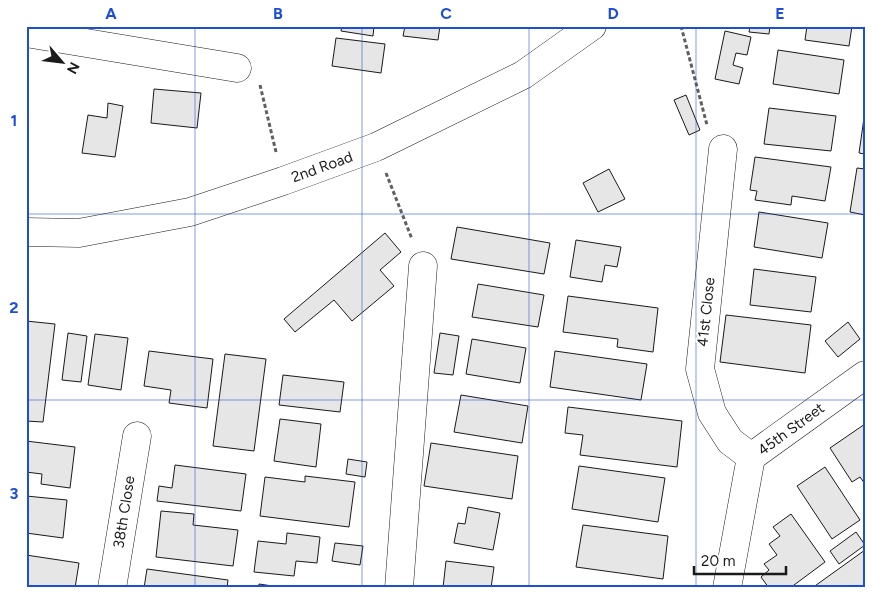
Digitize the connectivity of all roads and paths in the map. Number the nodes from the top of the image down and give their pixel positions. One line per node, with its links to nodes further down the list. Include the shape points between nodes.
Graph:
1 (592, 26): 5 (street, 2nd Road, via 524,75)
2 (681, 26): 6 (path, via 707,124)
3 (26, 33): 4 (street)
4 (237, 68): 7 (path, via 251,73 261,88)
5 (376, 147): 7 (street, 2nd Road); 9 (path)
6 (723, 149): 12 (street, 41st Close, via 700,369 712,413 730,441)
7 (283, 181): 8 (street, 2nd Road, via 190,212 79,233)
8 (26, 232)
9 (423, 266): 14 (street)
10 (865, 375): 12 (street, 45th Street)
11 (136, 436): 13 (street, 38th Close)
12 (751, 457): 15 (street, 45th Street)
13 (112, 588)
14 (399, 588)
15 (728, 588)

